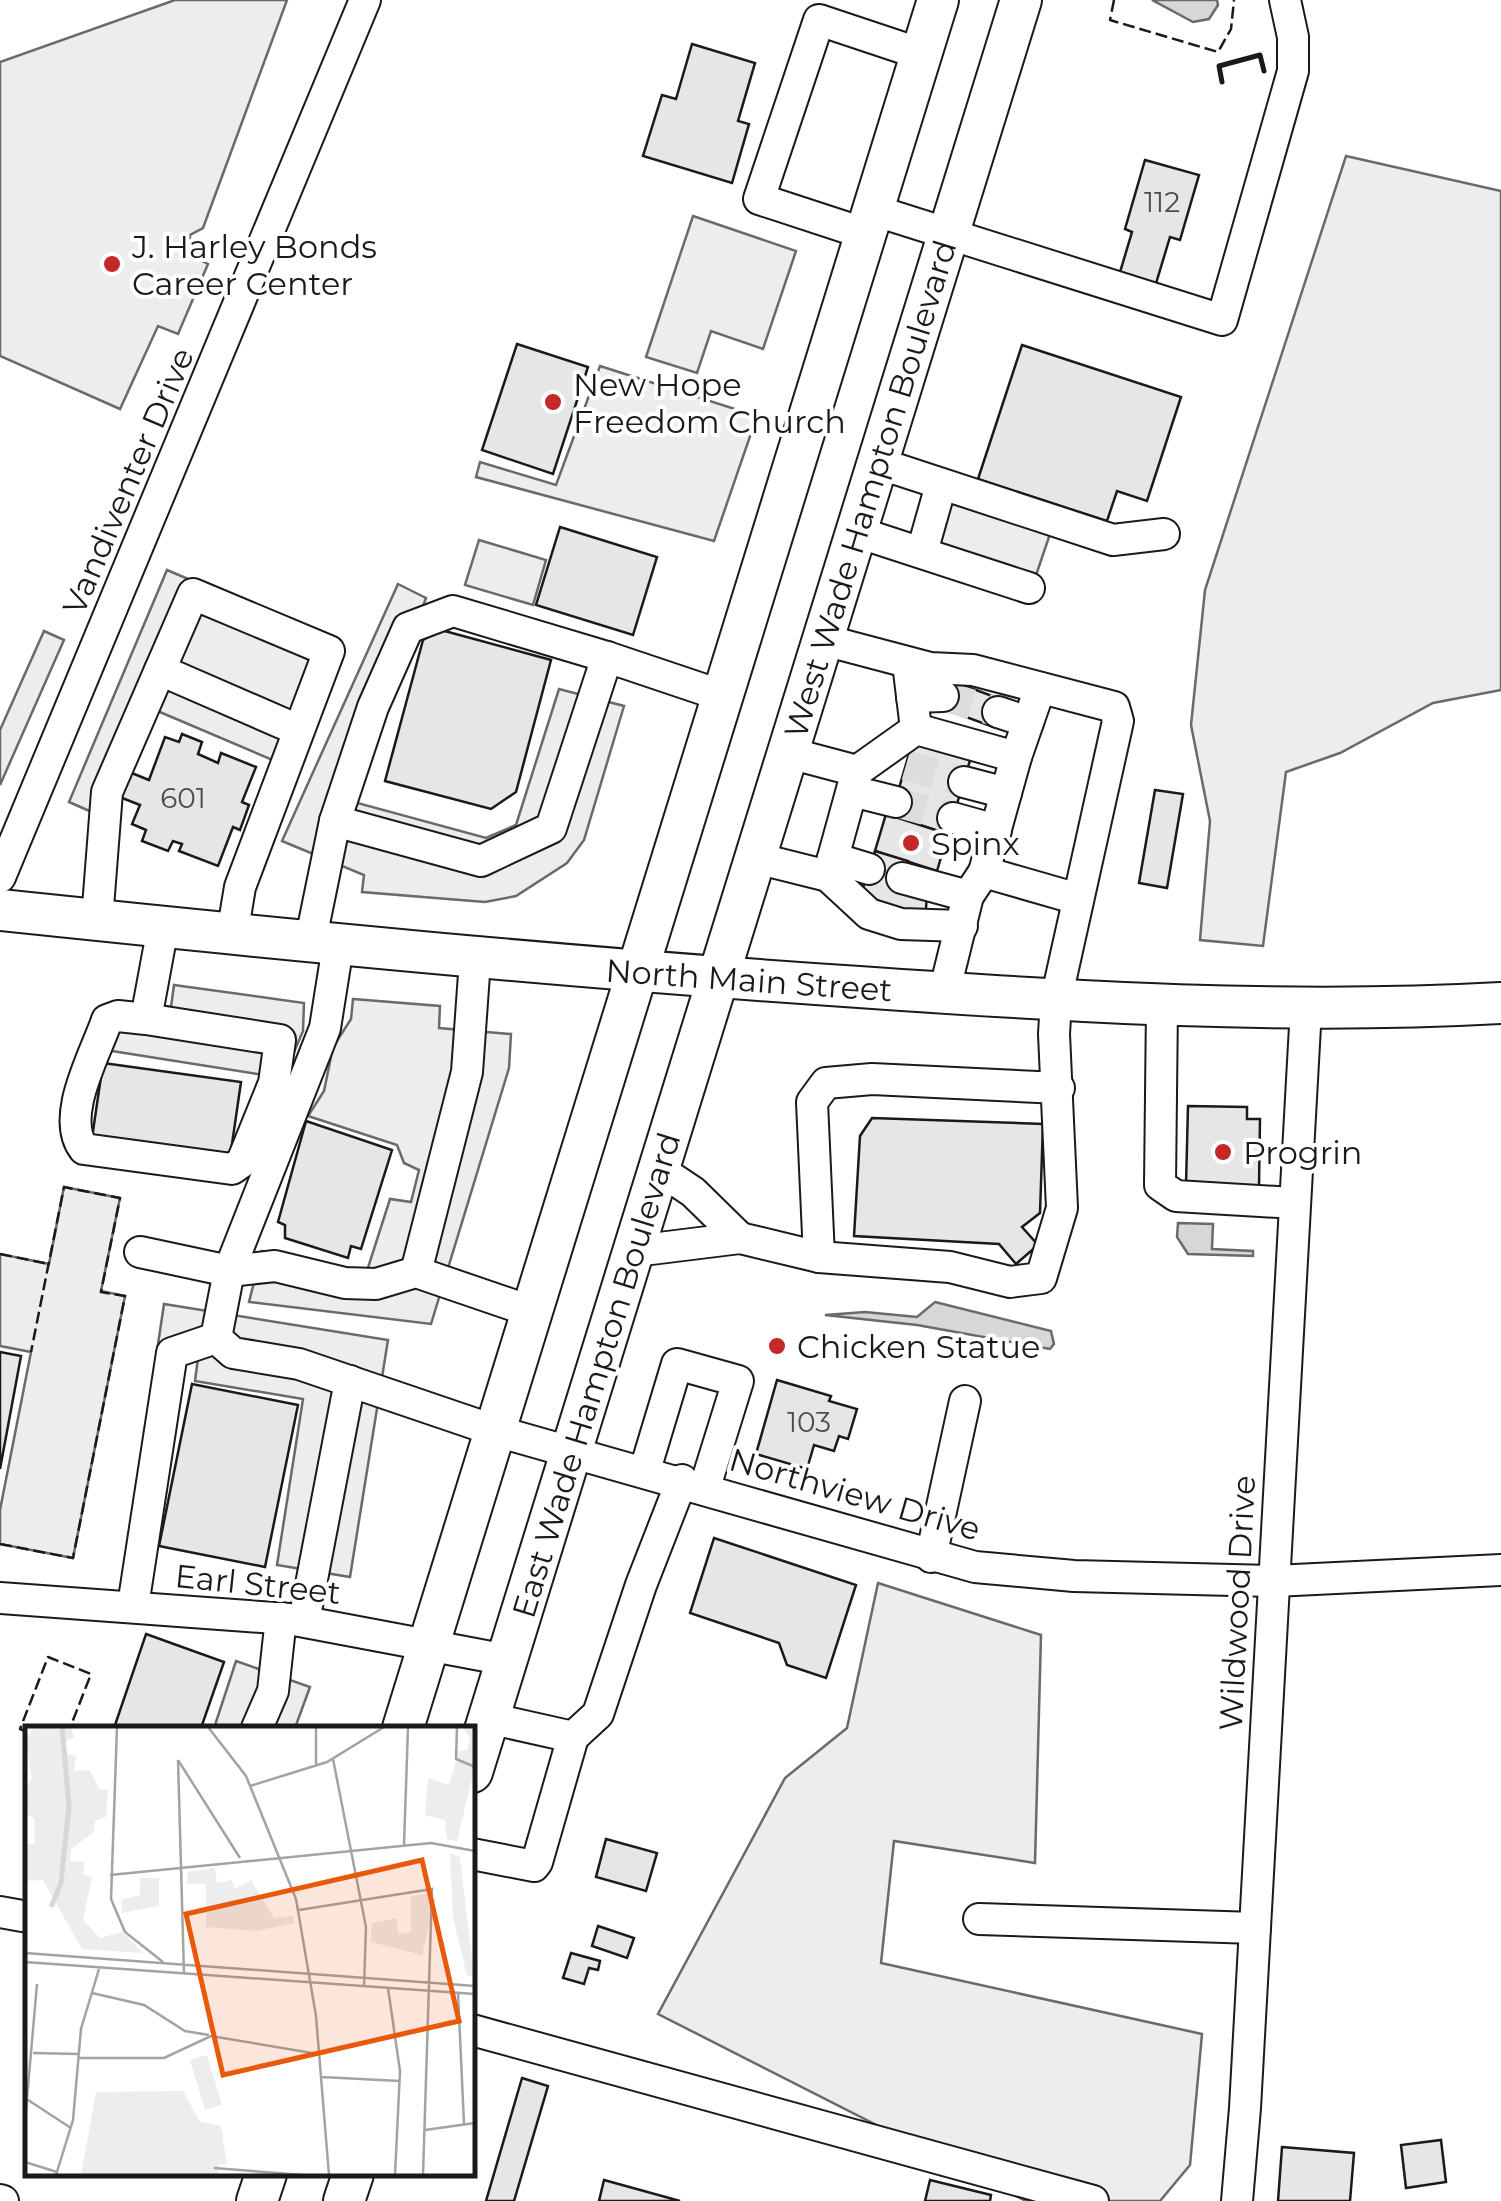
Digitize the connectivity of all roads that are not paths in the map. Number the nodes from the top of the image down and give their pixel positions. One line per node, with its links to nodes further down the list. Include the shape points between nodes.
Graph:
1 (365, 0): 39 (street, Vandiventer Drive)
2 (938, 0): 5 (main road)
3 (1021, 0): 7 (main road, West Wade Hampton Boulevard)
4 (1285, 0): 7 (street, via 1293,71 1222,320)
5 (921, 54): 6 (main road); 6 (street, via 819,20 759,199)
6 (869, 222): 7 (street); 19 (main road)
7 (949, 234): 8 (main road, West Wade Hampton Boulevard)
8 (878, 463): 9 (street); 10 (main road, West Wade Hampton Boulevard)
9 (941, 485): 11 (street, via 1112,540); 12 (street)
10 (857, 532): 12 (street); 14 (main road, West Wade Hampton Boulevard)
11 (1164, 534)
12 (922, 552): 13 (street)
13 (1029, 588)
14 (824, 640): 16 (street); 26 (main road, West Wade Hampton Boulevard)
15 (607, 658): 19 (street); 34 (street, via 551,828 481,861); 34 (street, via 452,611 408,628 373,706)
16 (908, 664): 18 (street, via 974,670); 20 (street)
17 (160, 670): 25 (street); 25 (street, via 192,594 329,651); 44 (street, via 106,792)
18 (1040, 688): 23 (street); 42 (street, via 1114,708 1118,721)
19 (723, 696): 49 (main road)
20 (912, 696): 21 (street); 24 (street)
21 (944, 696)
22 (998, 712): 23 (street)
23 (1028, 722): 27 (street)
24 (916, 729): 27 (street); 29 (street)
25 (298, 730): 46 (street, via 240,887)
26 (789, 753): 29 (street); 36 (main road, West Wade Hampton Boulevard)
27 (1016, 757): 31 (street)
28 (906, 764): 29 (street)
29 (862, 774): 32 (street); 37 (street)
30 (964, 782): 31 (street)
31 (1006, 793): 35 (street)
32 (896, 802)
33 (953, 818): 35 (street)
34 (335, 821): 47 (street)
35 (996, 830): 41 (street)
36 (756, 858): 37 (street); 50 (main road, West Wade Hampton Boulevard)
37 (830, 867): 38 (street); 41 (street, via 869,914 902,924)
38 (869, 869)
39 (0, 877)
40 (902, 878): 41 (street)
41 (972, 898): 42 (street); 51 (street)
42 (1078, 899): 52 (street)
43 (0, 910): 44 (main road, North Main Street)
44 (96, 920): 45 (main road, North Main Street)
45 (164, 928): 46 (main road, North Main Street); 56 (street)
46 (232, 935): 47 (main road, North Main Street)
47 (324, 945): 48 (main road, North Main Street); 64 (street, via 326,1028)
48 (475, 960): 49 (main road, North Main Street); 65 (street, via 467,1072)
49 (638, 972): 50 (main road, North Main Street); 66 (main road)
50 (720, 978): 51 (main road, North Main Street); 58 (main road, East Wade Hampton Boulevard)
51 (944, 993): 52 (main road, North Main Street)
52 (1056, 1000): 54 (main road, North Main Street); 57 (street)
53 (1501, 1003): 55 (main road, North Main Street)
54 (1162, 1006): 55 (main road, North Main Street); 59 (street, via 1160,1185 1176,1196)
55 (1306, 1008): 59 (street, Wildwood Drive)
56 (146, 1019): 56 (street, via 280,1040 274,1083 242,1162 232,1169 84,1149 77,1140 77,1105 108,1020)
57 (1059, 1088): 63 (street, via 826,1083 812,1102); 63 (street, via 1062,1208 1041,1278 1010,1282 950,1267)
58 (660, 1170): 60 (street); 61 (main road, East Wade Hampton Boulevard)
59 (1294, 1203): 76 (street, Wildwood Drive)
60 (740, 1238): 61 (street); 63 (street)
61 (635, 1251): 71 (main road, East Wade Hampton Boulevard)
62 (140, 1252): 64 (street)
63 (818, 1256)
64 (229, 1271): 65 (street, via 275,1266 376,1284); 67 (street)
65 (416, 1272): 66 (street)
66 (533, 1312): 70 (main road)
67 (216, 1338): 68 (street, Northview Drive, via 233,1353); 78 (street, via 172,1353)
68 (350, 1381): 70 (street, Northview Drive); 79 (street)
69 (966, 1401): 74 (street)
70 (496, 1431): 71 (street, Northview Drive); 80 (main road)
71 (572, 1451): 72 (street, Northview Drive); 81 (main road, East Wade Hampton Boulevard)
72 (645, 1470): 73 (street, Northview Drive); 73 (street, via 677,1364 738,1382)
73 (694, 1484): 74 (street, Northview Drive); 85 (street, via 641,1585 598,1714)
74 (931, 1557): 76 (street, Northview Drive, via 1024,1573)
75 (1501, 1570): 76 (street, Northview Drive)
76 (1274, 1581): 91 (street, Wildwood Drive)
77 (0, 1598): 78 (street, Earl Street)
78 (133, 1606): 79 (street, Earl Street)
79 (293, 1620): 80 (street, Earl Street); 83 (street)
80 (428, 1644): 81 (street, Earl Street); 84 (main road)
81 (506, 1660): 82 (main road, East Wade Hampton Boulevard)
82 (488, 1718): 85 (street); 86 (main road, East Wade Hampton Boulevard)
83 (257, 1726)
84 (404, 1726)
85 (573, 1738): 87 (street, via 534,1866)
86 (475, 1762)
87 (475, 1855)
88 (0, 1912): 89 (street)
89 (25, 1916)
90 (978, 1919): 91 (street)
91 (1255, 1928): 98 (street, Wildwood Drive)
92 (475, 2031): 97 (street)
93 (265, 2176): 95 (main road)
94 (352, 2176): 96 (main road)
95 (258, 2201)
96 (344, 2201)
97 (1093, 2201)
98 (1236, 2201)

